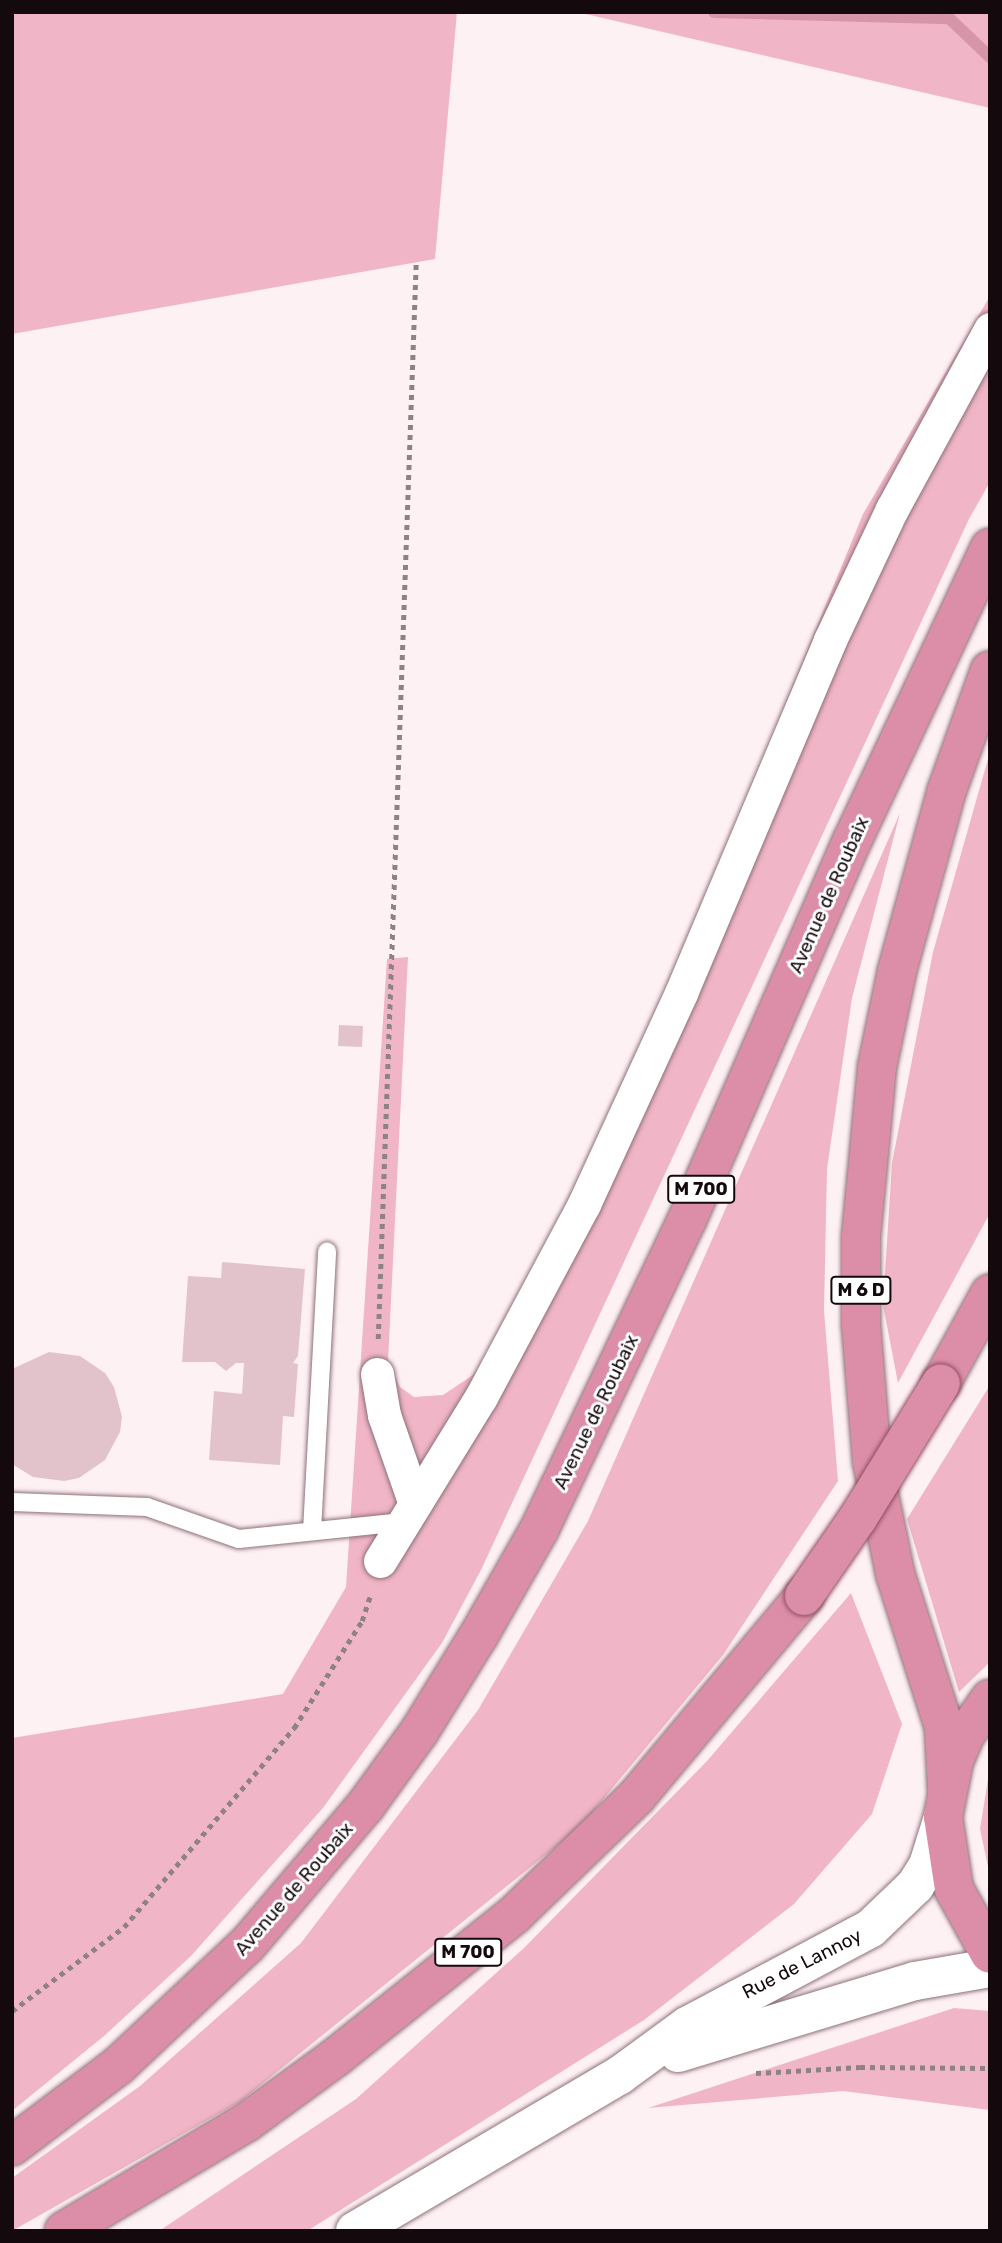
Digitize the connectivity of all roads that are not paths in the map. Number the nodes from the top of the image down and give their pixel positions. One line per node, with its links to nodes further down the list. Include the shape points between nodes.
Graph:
1 (990, 329): 8 (street, via 892,509 830,640 681,993 584,1204 481,1397)
2 (990, 548): 16 (highway, Avenue de Roubaix / M 700, via 852,841 687,1220 539,1530 479,1635 419,1732 366,1805 247,1945 119,2065)
3 (990, 670): 12 (highway, M 6 D, via 943,802 897,971 877,1067 861,1237 861,1325 872,1461 895,1573 944,1727)
4 (327, 1251): 9 (lane)
5 (990, 1294): 17 (highway, M 700, bridge, via 859,1518 804,1596 637,1796 515,1914 336,2057 247,2122)
6 (377, 1374): 8 (street)
7 (12, 1502): 9 (lane, via 147,1507 239,1539)
8 (409, 1513): 9 (lane); 10 (street)
9 (312, 1531)
10 (380, 1561)
11 (990, 1699): 12 (highway, via 965,1735)
12 (945, 1803): 13 (highway, via 954,1889); 15 (street, Rue de Lannoy, via 928,1864 888,1915 687,2026)
13 (990, 1954)
14 (990, 1968): 15 (street, Rue de Lannoy, via 915,1981 722,2036)
15 (620, 2075): 18 (street, Rue de Lannoy)
16 (12, 2146)
17 (65, 2231)
18 (355, 2231)

